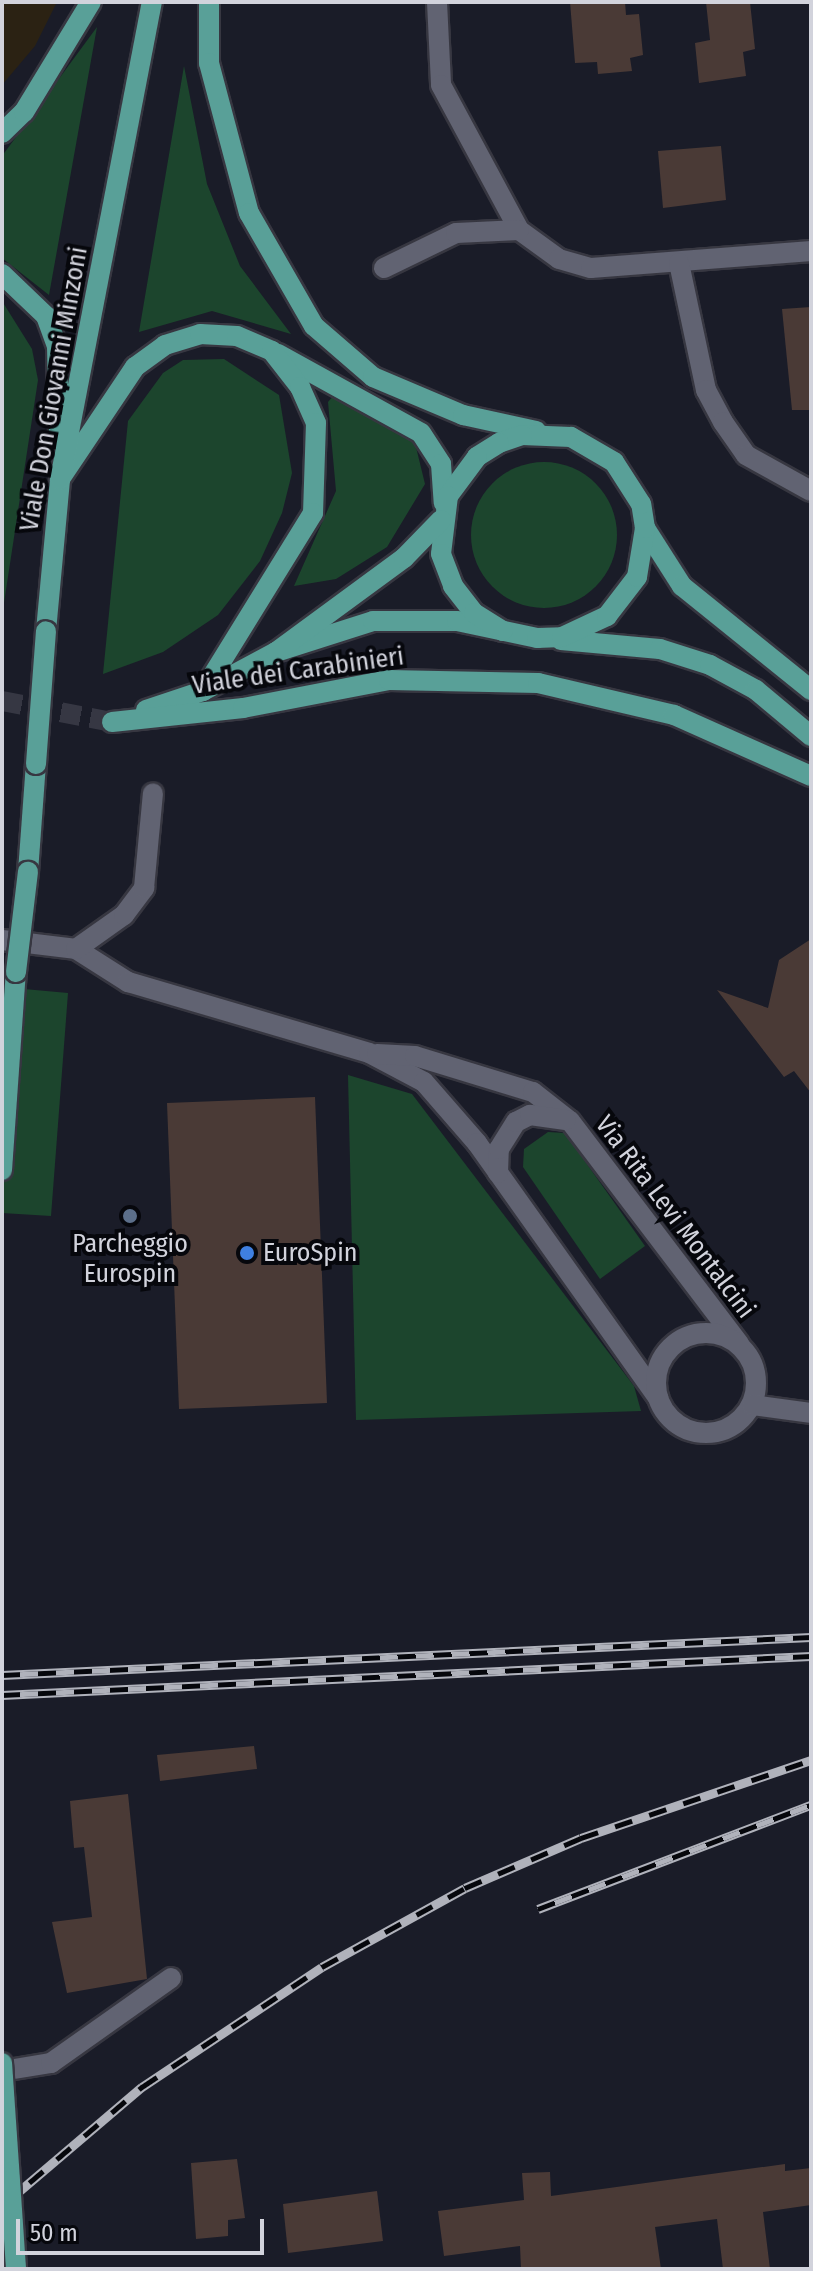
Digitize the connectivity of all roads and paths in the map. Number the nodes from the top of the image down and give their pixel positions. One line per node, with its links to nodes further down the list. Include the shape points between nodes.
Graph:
1 (91, 2): 5 (main road, via 24,112)
2 (152, 2): 13 (main road, Viale Don Giovanni Minzoni)
3 (209, 2): 12 (main road, via 209,63 249,213 314,326 373,377 420,399)
4 (437, 2): 6 (street, via 441,85)
5 (2, 133)
6 (519, 230): 8 (street, via 559,259 591,268); 9 (street, via 456,233)
7 (811, 251): 8 (street)
8 (679, 263): 14 (street, via 706,390 723,422 746,455)
9 (384, 268)
10 (2, 274): 13 (main road, via 46,316 57,346)
11 (272, 351): 13 (main road, via 237,336 200,334 165,345 135,367); 15 (main road, via 421,433 441,464); 21 (main road, via 316,423 313,513)
12 (555, 435): 15 (main road, via 522,435 477,457); 16 (main road, via 614,462 630,481)
13 (60, 479): 29 (main road, Viale Don Giovanni Minzoni, bridge)
14 (811, 491)
15 (442, 515): 17 (main road, via 441,554 453,586 474,613); 19 (main road, via 404,558)
16 (645, 528): 18 (main road, via 637,577 607,616 562,637); 20 (main road, via 682,586)
17 (503, 631): 18 (main road); 19 (main road, via 430,618 373,621)
18 (537, 638): 22 (main road, via 660,649 710,665 756,690)
19 (276, 652): 21 (main road)
20 (811, 690)
21 (203, 691): 23 (main road, Viale dei Carabinieri, via 112,722 243,708 389,680 538,683 674,715)
22 (811, 736)
23 (811, 776)
24 (153, 793): 26 (street, via 144,888 124,915)
25 (2, 940): 26 (street)
26 (76, 949): 27 (street, Via Rita Levi Montalcini, via 128,982)
27 (369, 1053): 28 (street, Via Rita Levi Montalcini, via 415,1056 533,1092); 30 (street, Via Rita Levi Montalcini, via 424,1082)
28 (570, 1121): 30 (street, Via Rita Levi Montalcini, via 545,1115 516,1122 499,1149); 31 (street, Via Rita Levi Montalcini)
29 (2, 1170)
30 (498, 1173): 32 (street, Via Rita Levi Montalcini)
31 (739, 1344): 32 (street, Via Rita Levi Montalcini, via 709,1332 678,1341 659,1366); 33 (street, Via Rita Levi Montalcini, via 756,1373)
32 (658, 1398): 33 (street, Via Rita Levi Montalcini, via 675,1423 703,1434 732,1427)
33 (752, 1405): 34 (street)
34 (811, 1413)
35 (171, 1978): 37 (street, via 51,2063)
36 (2, 2063): 38 (main road, bridge)
37 (2, 2071)
38 (16, 2269)

